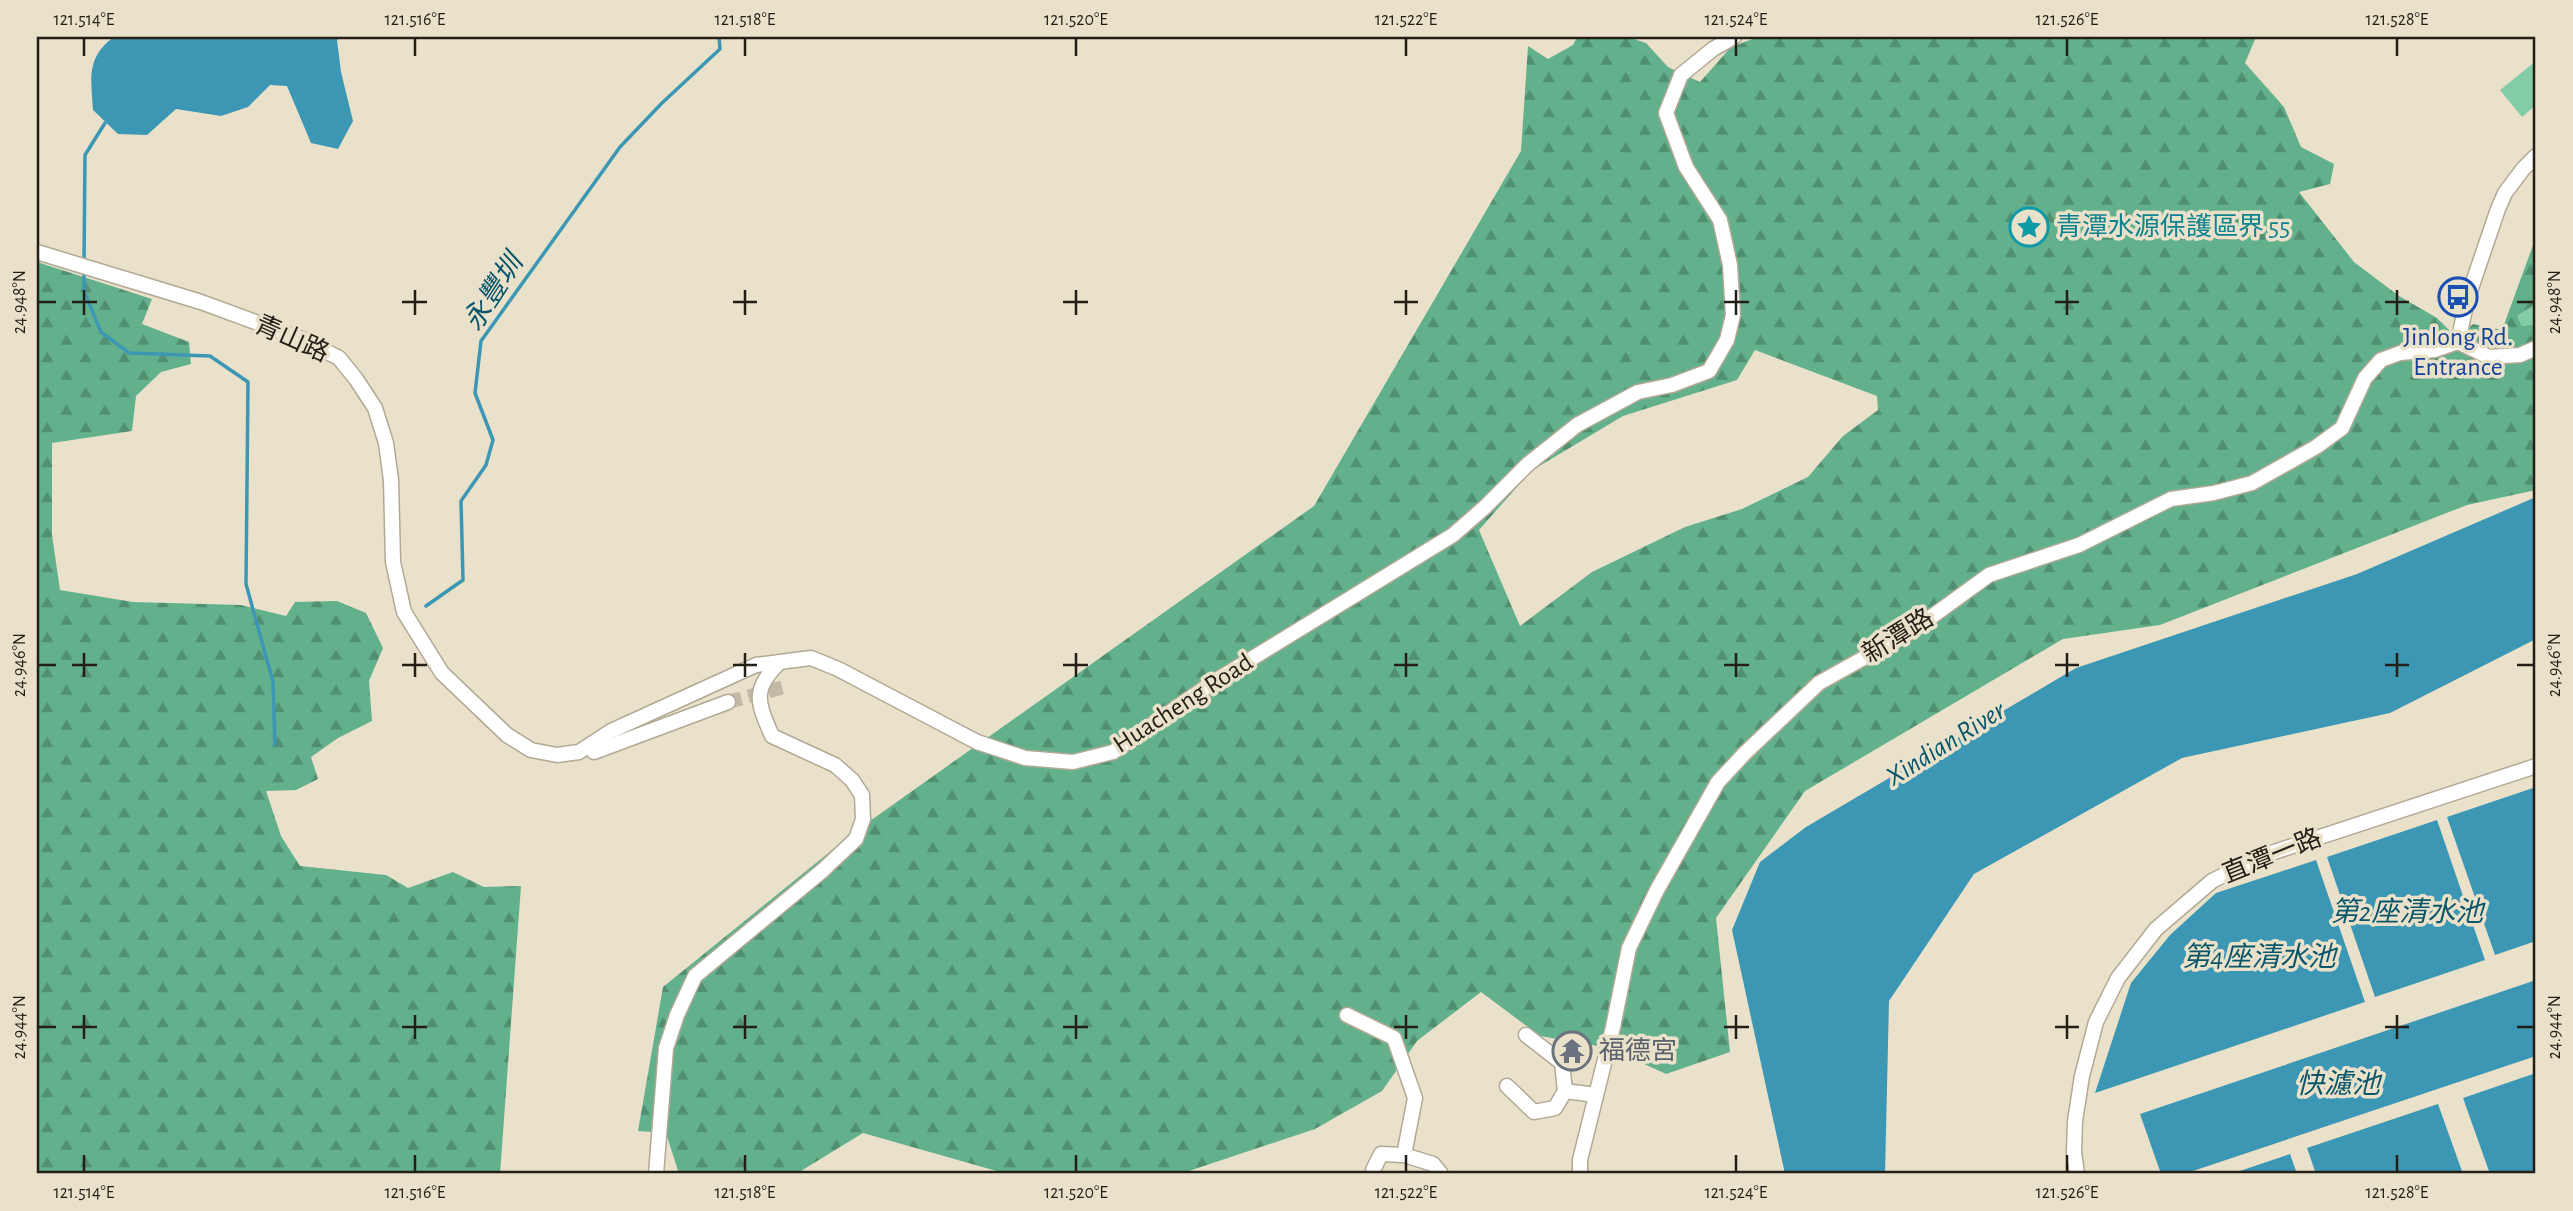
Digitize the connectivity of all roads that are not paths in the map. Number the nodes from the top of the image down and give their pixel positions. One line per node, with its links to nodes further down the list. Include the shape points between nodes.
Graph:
1 (1734, 37): 6 (street, Huacheng Road, via 1681,75 1666,113 1686,167 1720,220 1730,265 1733,315 1727,340 1709,371 1638,391 1577,425 1453,535 1212,683 1113,752 1073,762 1025,758 977,742 811,658)
2 (2536, 156): 4 (street, via 2505,193 2498,209)
3 (37, 252): 8 (street, via 201,302 304,340 339,358 375,408 386,443 393,562 404,612 414,632 442,673 507,735 531,750 557,755)
4 (2458, 342): 5 (street, via 2489,357 2520,355); 14 (street, 新潭路, via 2381,360 2365,378 2342,428 2252,483 2171,499 2080,545 1989,575 1912,631 1819,683 1718,782 1657,890 1629,948)
5 (2536, 348)
6 (779, 663): 8 (street, via 756,666 611,731); 17 (street, via 764,677 760,694 761,711 772,736 835,765 852,780 862,795 863,819 856,839 822,871 695,976 666,1048)
7 (728, 702): 8 (street)
8 (587, 752)
9 (2536, 766): 20 (street, 直潭一路, via 2262,856 2212,881 2156,929 2118,978 2095,1022 2075,1121)
10 (1347, 1015): 15 (street, via 1394,1038 1415,1098)
11 (1526, 1035): 13 (street, via 1562,1063)
12 (1507, 1086): 13 (street, via 1535,1112 1555,1108)
13 (1565, 1091): 14 (street)
14 (1596, 1095): 19 (street, 新潭路)
15 (1404, 1155): 16 (street, via 1381,1154); 18 (street, via 1433,1164)
16 (1373, 1170)
17 (656, 1174)
18 (1441, 1174)
19 (1580, 1174)
20 (2077, 1174)

